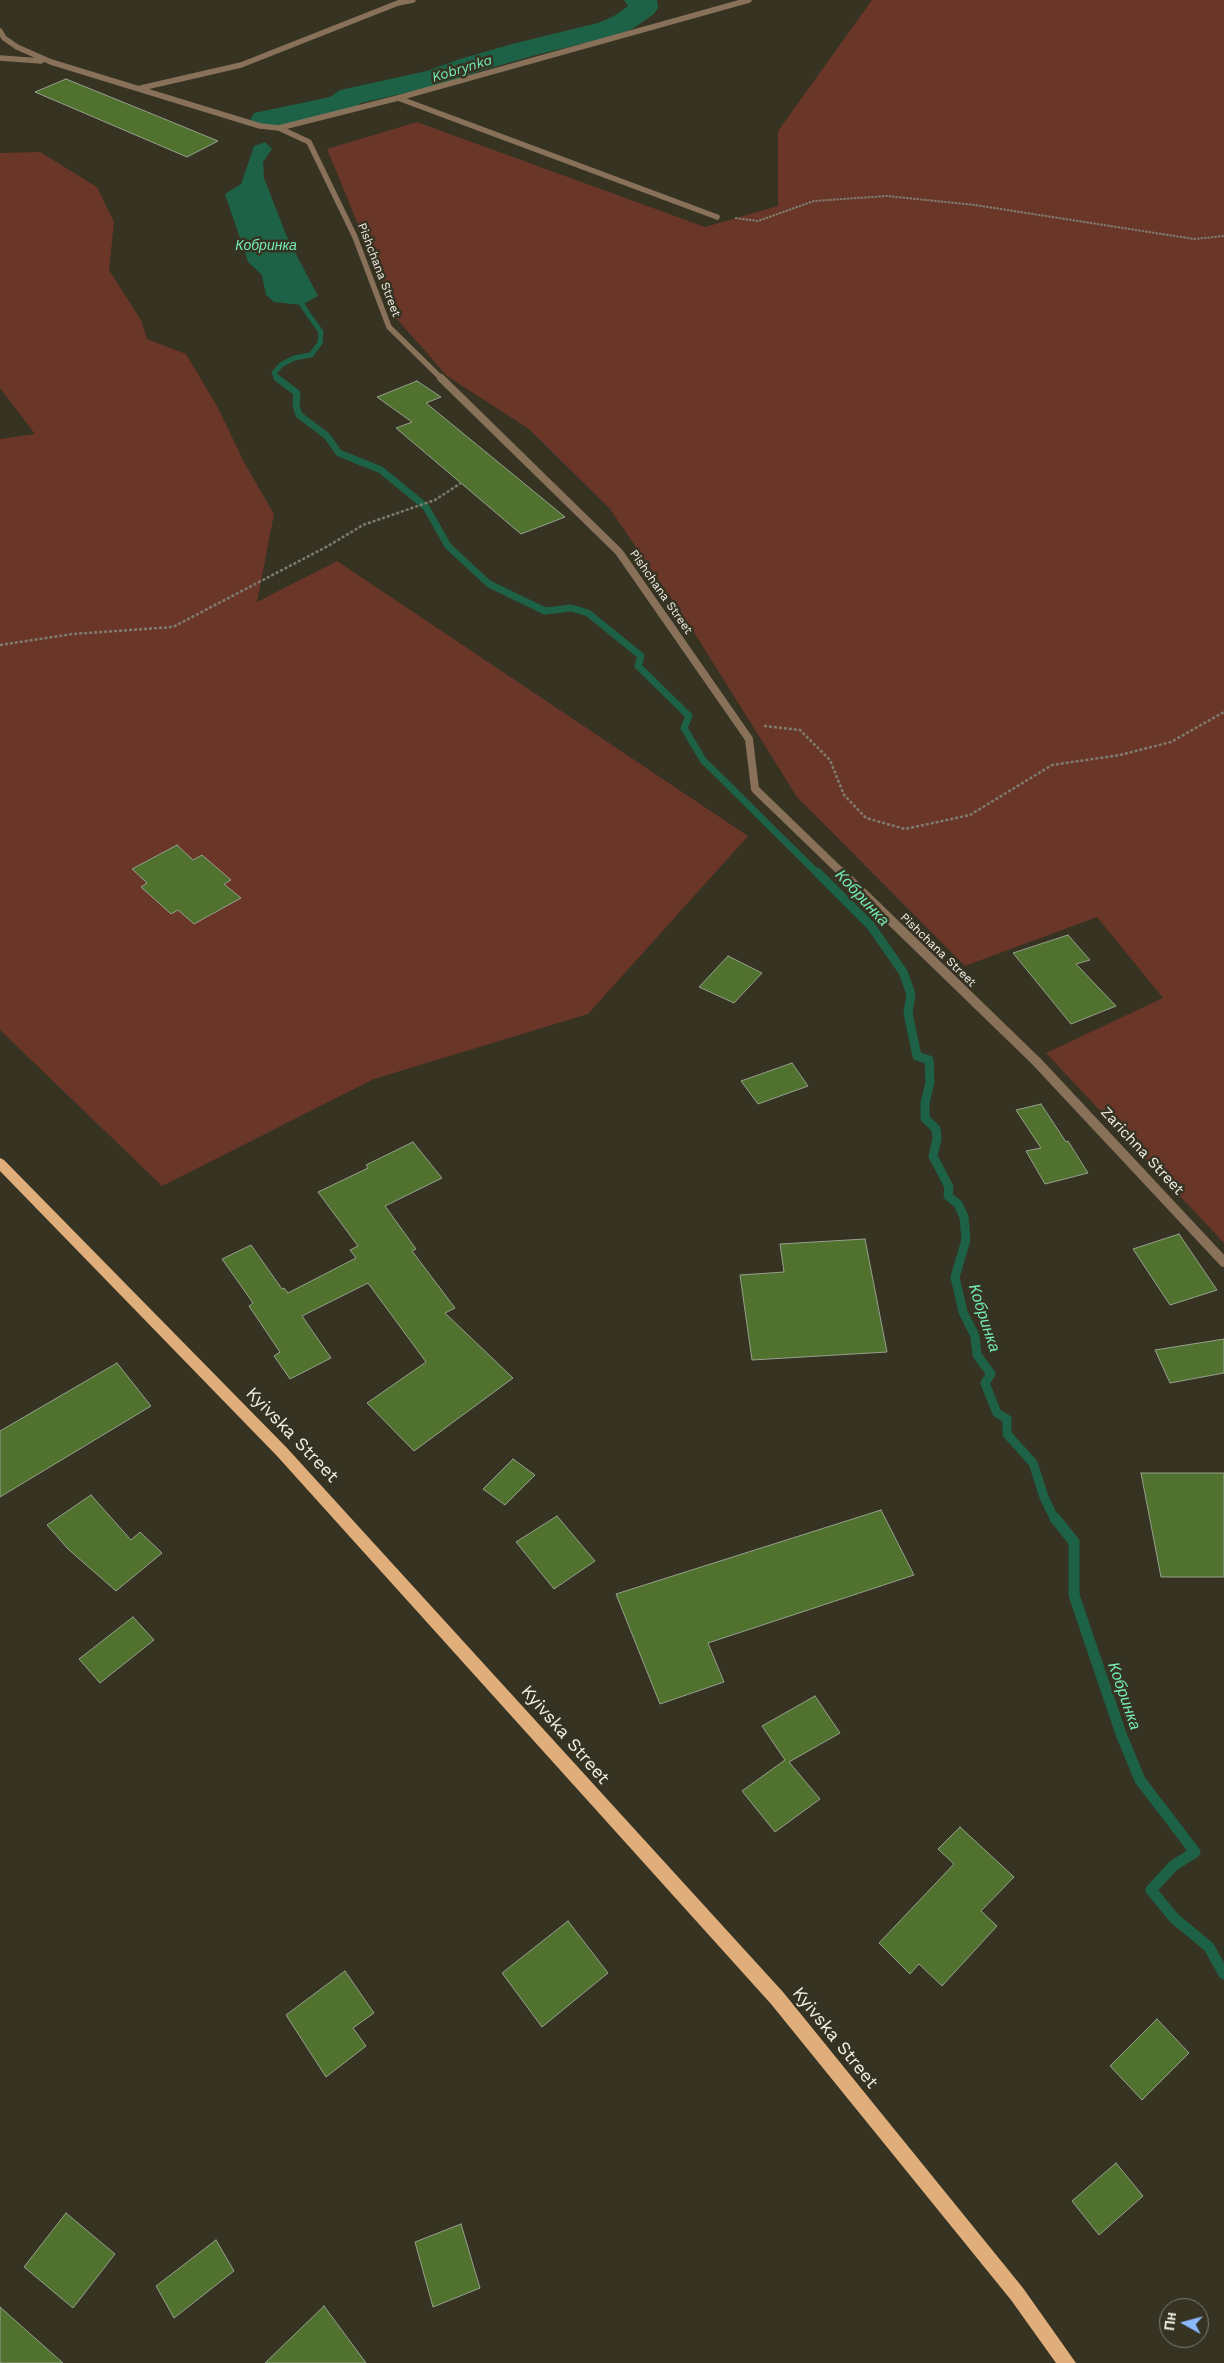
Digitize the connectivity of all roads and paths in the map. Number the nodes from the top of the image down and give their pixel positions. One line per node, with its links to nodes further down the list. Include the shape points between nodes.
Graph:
1 (413, 0): 7 (street, via 241,65)
2 (749, 0): 8 (street, Pishchana Street)
3 (0, 31): 4 (street, Pishchana Street)
4 (2, 38): 6 (street, Pishchana Street)
5 (0, 58): 6 (street)
6 (51, 62): 7 (street, Pishchana Street)
7 (139, 88): 9 (street, Pishchana Street, via 260,126)
8 (398, 98): 9 (street, Pishchana Street); 10 (street)
9 (279, 128): 15 (street, Pishchana Street, via 309,142 355,236 389,327 619,552)
10 (717, 216): 11 (path, via 758,220 814,201 887,196 975,205 1194,239)
11 (1224, 236)
12 (461, 483): 13 (path, via 435,500 363,525 173,627 73,634)
13 (0, 645)
14 (1224, 712): 15 (path, via 1171,742 1120,755 1052,765 970,815 905,829 866,818 844,795 830,760 800,730 765,725)
15 (744, 731): 16 (street, Pishchana Street, via 749,739 755,789)
16 (1037, 1062): 18 (street, Zarichna Street)
17 (0, 1163): 19 (main road, Kyivska Street, via 289,1459 777,1998 1017,2294)
18 (1224, 1262)
19 (1067, 2363)

